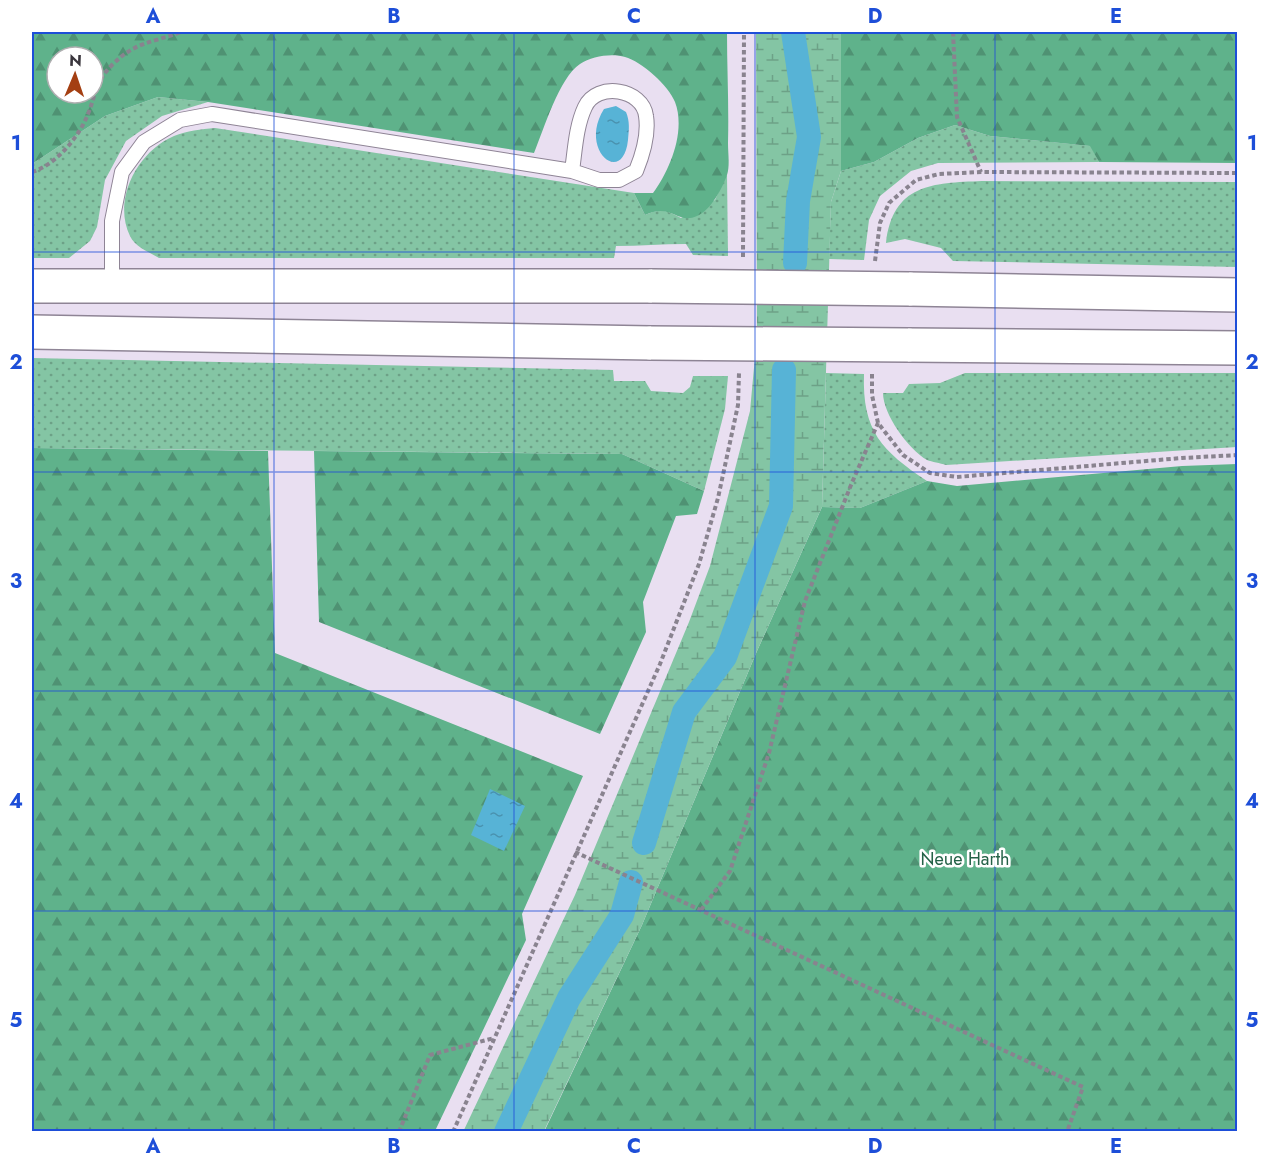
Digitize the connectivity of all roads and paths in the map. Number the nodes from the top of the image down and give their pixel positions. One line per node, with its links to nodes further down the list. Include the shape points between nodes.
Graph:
1 (181, 32): 5 (path, via 125,52 94,89 88,115 72,141)
2 (744, 32): 8 (path)
3 (953, 32): 6 (path, via 957,117)
4 (572, 171): 4 (lane, via 599,180 619,180 636,171 645,149 646,114 636,98 619,91 601,92 586,105); 11 (lane, via 212,114 180,120 144,142 122,172 112,221)
5 (32, 172)
6 (981, 172): 7 (path); 9 (path, via 939,174 916,180 898,195 889,203 880,223)
7 (1238, 173)
8 (743, 257)
9 (875, 261)
10 (32, 286): 11 (highway)
11 (112, 287): 12 (highway, bridge, via 652,286)
12 (1238, 295)
13 (32, 332): 14 (highway, bridge)
14 (1238, 348)
15 (739, 374): 19 (path, via 736,417 699,564 660,664)
16 (872, 374): 17 (path)
17 (878, 423): 18 (path, via 903,455 930,473 957,477); 20 (path, via 806,602 769,753 730,871)
18 (1238, 455)
19 (575, 852): 20 (path); 21 (path)
20 (701, 910): 24 (path, via 1083,1087)
21 (494, 1038): 22 (path, via 430,1055); 23 (path)
22 (399, 1131)
23 (453, 1131)
24 (1067, 1131)

